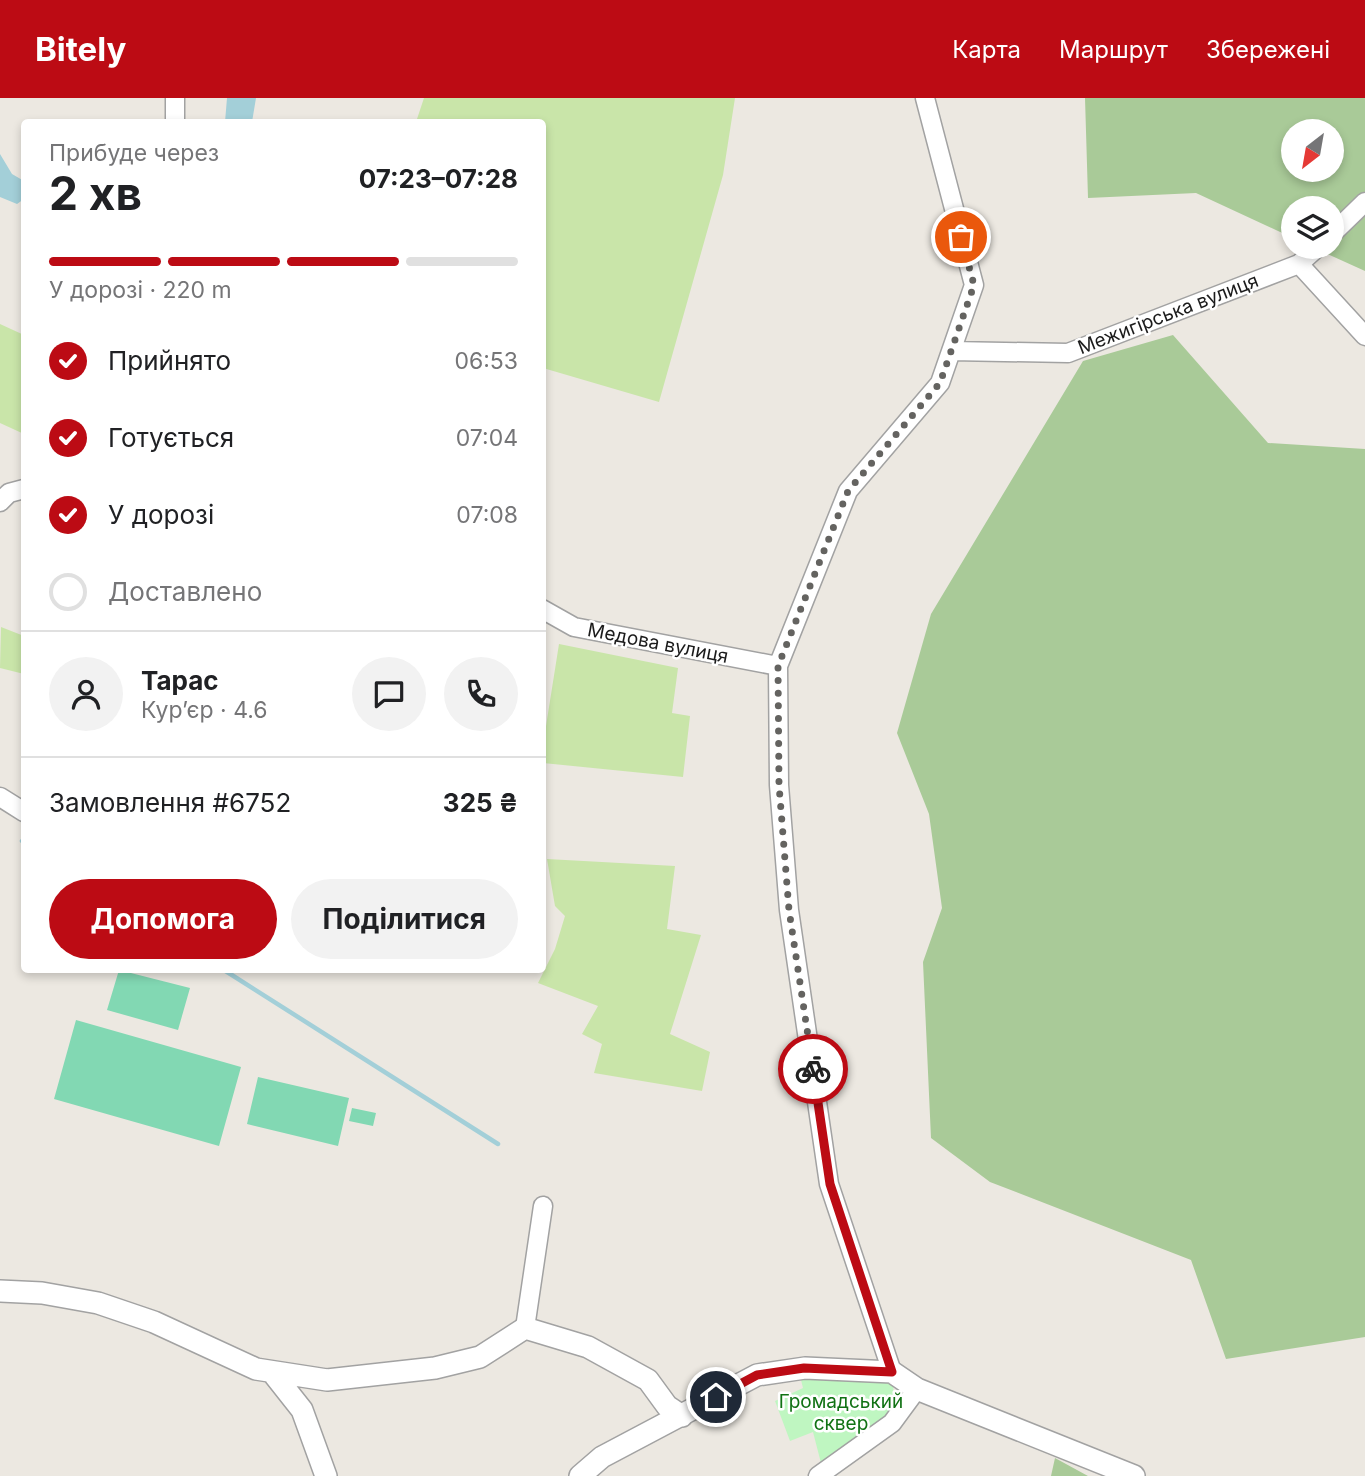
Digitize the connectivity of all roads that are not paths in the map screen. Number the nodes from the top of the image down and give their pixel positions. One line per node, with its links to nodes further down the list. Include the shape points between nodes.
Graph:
1 (175, 98): 3 (street)
2 (925, 98): 9 (street, via 974,285)
3 (175, 119)
4 (1365, 202): 5 (street)
5 (1344, 222)
6 (1305, 259): 7 (street, Межигірська вулиця)
7 (1299, 264): 8 (street); 9 (street, Межигірська вулиця, via 1068,353)
8 (1365, 336)
9 (951, 351): 13 (street, via 940,383 848,491)
10 (21, 490): 11 (street)
11 (0, 502)
12 (546, 611): 13 (street, Медова вулиця, via 574,627)
13 (778, 666): 20 (street, via 779,785 789,910 830,1184)
14 (0, 797): 15 (street)
15 (21, 811)
16 (543, 1206): 18 (street)
17 (0, 1291): 19 (street, via 98,1303)
18 (525, 1328): 19 (street, via 480,1357 435,1368 327,1380); 22 (street, via 588,1347 648,1380 667,1406)
19 (272, 1372): 23 (street, via 302,1410)
20 (892, 1372): 21 (street); 22 (street, via 804,1368 757,1375)
21 (917, 1390): 25 (street, via 892,1423); 26 (street)
22 (682, 1416): 24 (street, via 602,1457)
23 (326, 1476)
24 (580, 1476)
25 (818, 1476)
26 (1134, 1476)

